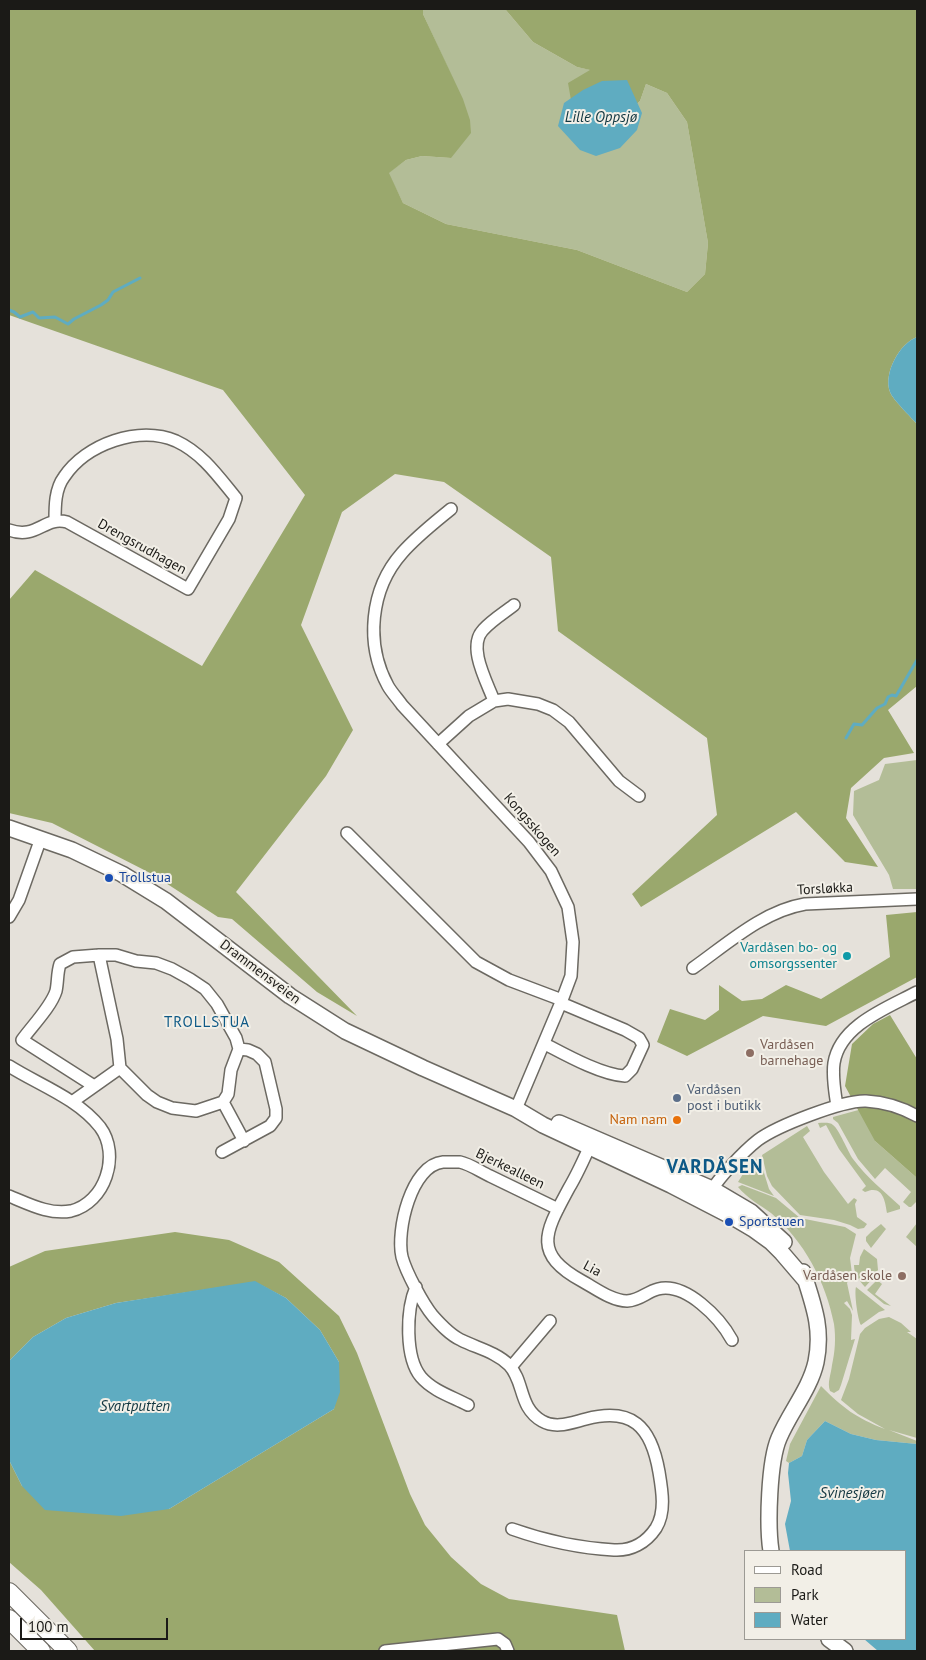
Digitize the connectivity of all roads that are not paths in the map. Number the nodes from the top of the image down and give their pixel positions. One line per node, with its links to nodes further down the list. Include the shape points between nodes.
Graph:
1 (451, 509): 6 (street, Kongsskogen, via 418,536 389,570 377,598 373,630 376,653 388,687)
2 (54, 521): 2 (street, Drengsrudhagen, via 67,522 188,589 229,519 236,498 197,453 175,441 154,435 137,435 104,445 78,461 63,478 55,501); 3 (street, via 32,532)
3 (9, 530)
4 (514, 606): 5 (street, via 482,631 477,642 479,660)
5 (494, 701): 6 (street, via 469,716); 7 (street, via 522,701 553,710 569,722 619,780)
6 (438, 744): 16 (street, Kongsskogen, via 529,842 551,871 568,907 573,942 571,976)
7 (639, 796)
8 (9, 828): 10 (main road, Drammensveien)
9 (347, 832): 16 (street, via 476,962)
10 (41, 838): 12 (street, via 19,900); 25 (main road, Drammensveien, via 100,862 143,886 290,996 345,1031)
11 (917, 899): 14 (street, Torsløkka, via 790,906 756,923)
12 (9, 917)
13 (100, 955): 18 (street, via 156,963 205,989 236,1038); 20 (street); 21 (street, via 73,957 60,964 51,1000 22,1040)
14 (693, 968)
15 (917, 992): 24 (street, via 860,1024 840,1047 834,1063)
16 (562, 1002): 17 (street, Kongsskogen); 17 (street, via 626,1030 639,1038 643,1045 632,1069 625,1076 615,1075)
17 (545, 1044): 25 (street, Kongsskogen)
18 (238, 1049): 23 (street, via 228,1094); 27 (street, via 258,1054 265,1062 276,1109 276,1118 270,1126)
19 (9, 1066): 22 (street)
20 (120, 1068): 21 (street); 23 (street, via 147,1096 172,1108 196,1111)
21 (94, 1086): 22 (street)
22 (72, 1102): 31 (street, via 101,1129 109,1146 110,1163 98,1192 85,1204 55,1212)
23 (223, 1102): 27 (street)
24 (837, 1106): 26 (street, via 864,1101 889,1103); 30 (street, via 758,1140)
25 (516, 1109): 28 (main road, Drammensveien, via 543,1125)
26 (917, 1116)
27 (244, 1141): 29 (street)
28 (592, 1142): 30 (main road, Drammensveien); 32 (street, Lia)
29 (222, 1152)
30 (709, 1195): 39 (main road, Drammensveien, via 782,1252 806,1281 815,1307 818,1328 816,1362 774,1450)
31 (9, 1196)
32 (558, 1209): 33 (street, Bjerkealleen, via 461,1162 441,1162 428,1169 416,1182 401,1230 402,1257); 35 (street, Lia, via 547,1234 549,1250 554,1260 568,1273 625,1301 638,1299 657,1289 679,1291 707,1308)
33 (416, 1287): 36 (street, Bjerkealleen, via 432,1315 447,1331 504,1360); 37 (street, via 411,1298 409,1336 413,1363 421,1377 434,1388)
34 (550, 1321): 36 (street)
35 (732, 1340)
36 (511, 1367): 38 (street, via 532,1415 549,1424 560,1426 608,1415 629,1418 639,1424 658,1462 662,1502 661,1514 652,1534 644,1542 622,1551 576,1547)
37 (468, 1405)
38 (512, 1530)
39 (771, 1550)
40 (9, 1592): 44 (highway)
41 (9, 1619): 43 (highway)
42 (830, 1640): 47 (main road)
43 (41, 1651)
44 (68, 1651)
45 (385, 1651): 46 (street, via 498,1639)
46 (508, 1651)
47 (845, 1651)

